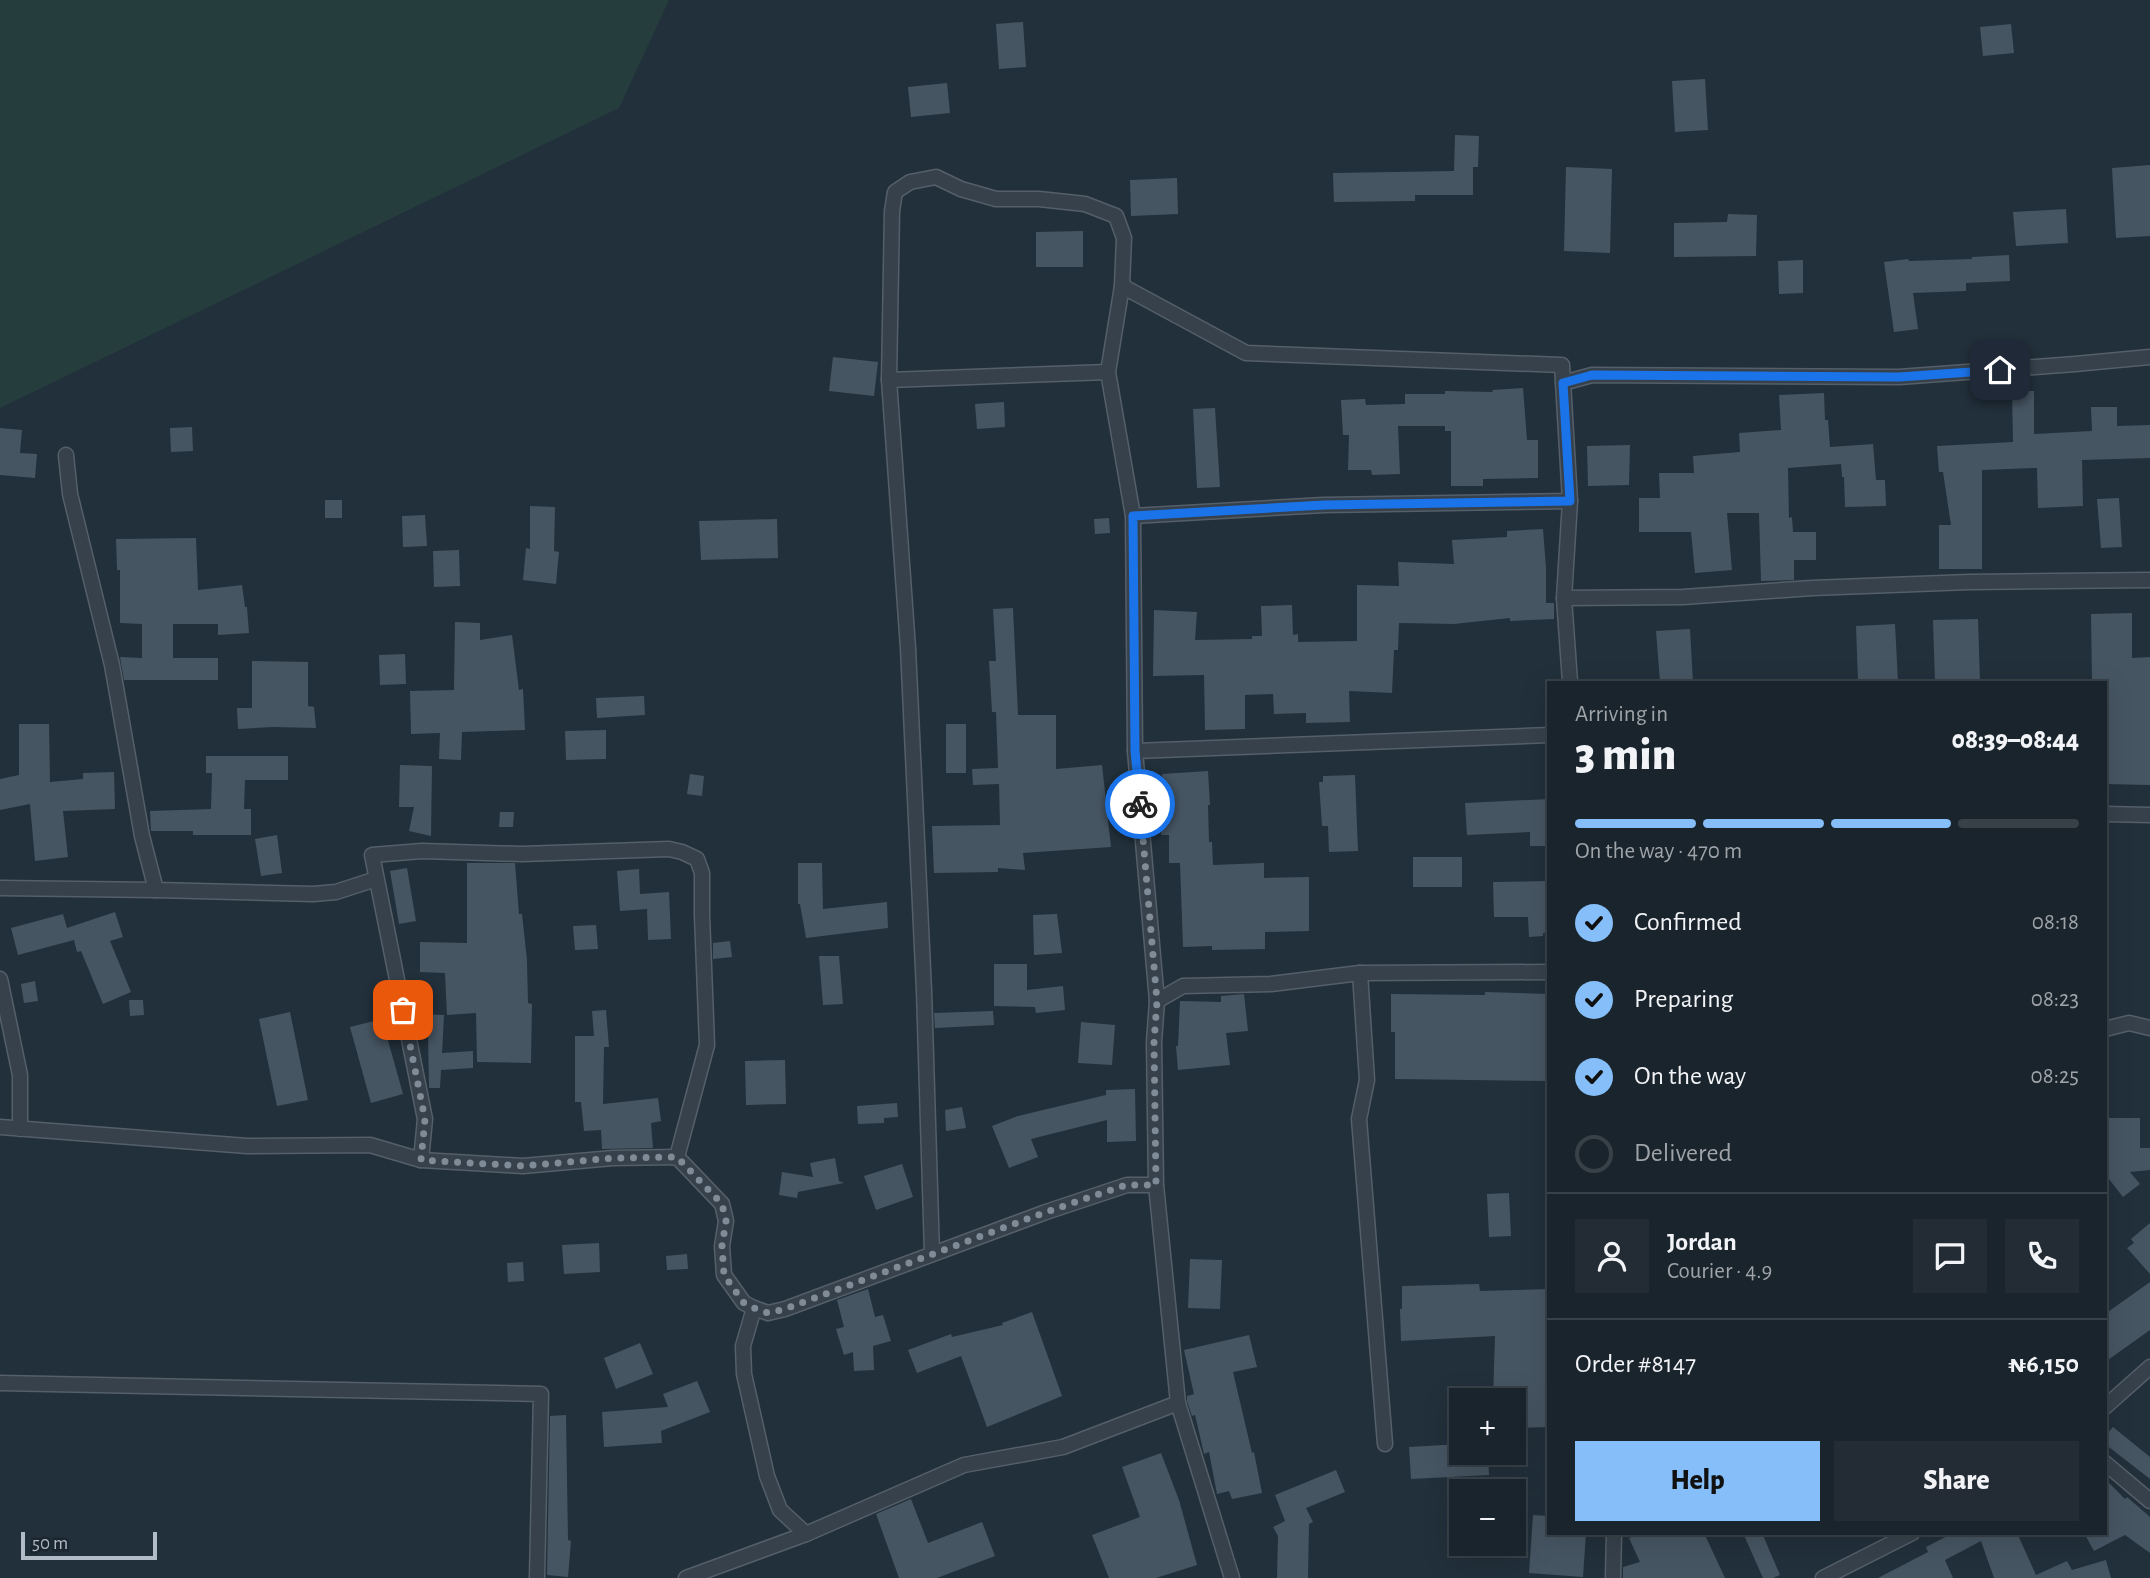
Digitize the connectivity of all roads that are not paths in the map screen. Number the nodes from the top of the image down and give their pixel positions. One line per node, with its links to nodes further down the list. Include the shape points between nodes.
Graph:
1 (1122, 286): 3 (street); 4 (street, via 1124,238 1116,216 1085,204 996,199 936,177 910,181 895,192 892,211); 5 (street, via 1245,353 1562,365)
2 (2150, 356): 5 (street, via 1899,377 1592,375)
3 (1108, 373): 4 (street); 8 (street)
4 (889, 380): 30 (street, via 909,662)
5 (1563, 383): 7 (street)
6 (66, 455): 18 (street, via 70,494 112,665 139,823)
7 (1570, 501): 8 (street, via 1324,505); 10 (street)
8 (1133, 516): 13 (street)
9 (2150, 580): 10 (street, via 1969,582 1683,597)
10 (1564, 598): 11 (street)
11 (1570, 681)
12 (1547, 735): 13 (street)
13 (1135, 751): 22 (street)
14 (2107, 814): 15 (street)
15 (2150, 815)
16 (376, 879): 18 (street, via 337,892 313,894); 27 (street, via 372,855 422,851 522,854 669,849 696,859 702,873 707,1045); 28 (street, via 425,1119)
17 (0, 888): 18 (street)
18 (156, 890)
19 (1547, 972): 20 (street)
20 (1360, 974): 22 (street, via 1271,984 1183,986); 36 (street, via 1367,1080 1360,1119)
21 (0, 979): 26 (street, via 20,1075)
22 (1157, 1001): 29 (street)
23 (2107, 1028): 24 (street, via 2129,1023)
24 (2150, 1028)
25 (0, 1128): 26 (street)
26 (20, 1129): 28 (street, via 247,1146 370,1145)
27 (677, 1157): 28 (street, via 523,1166); 31 (street, via 722,1204 726,1221 724,1275 744,1303)
28 (421, 1160)
29 (1156, 1185): 30 (street, via 1126,1185); 34 (street)
30 (932, 1254): 31 (street, via 785,1309 768,1313)
31 (754, 1308): 39 (street, via 743,1346 744,1374 767,1476 780,1510)
32 (2150, 1367): 35 (street)
33 (0, 1383): 42 (street, via 541,1394)
34 (1178, 1403): 39 (street, via 1063,1447 964,1465); 44 (street)
35 (2107, 1405)
36 (1385, 1444)
37 (2107, 1465): 38 (street)
38 (2150, 1501)
39 (806, 1534): 43 (street)
40 (1614, 1535): 45 (street)
41 (1908, 1535): 46 (street)
42 (537, 1578)
43 (685, 1578)
44 (1232, 1578)
45 (1614, 1578)
46 (1823, 1578)

